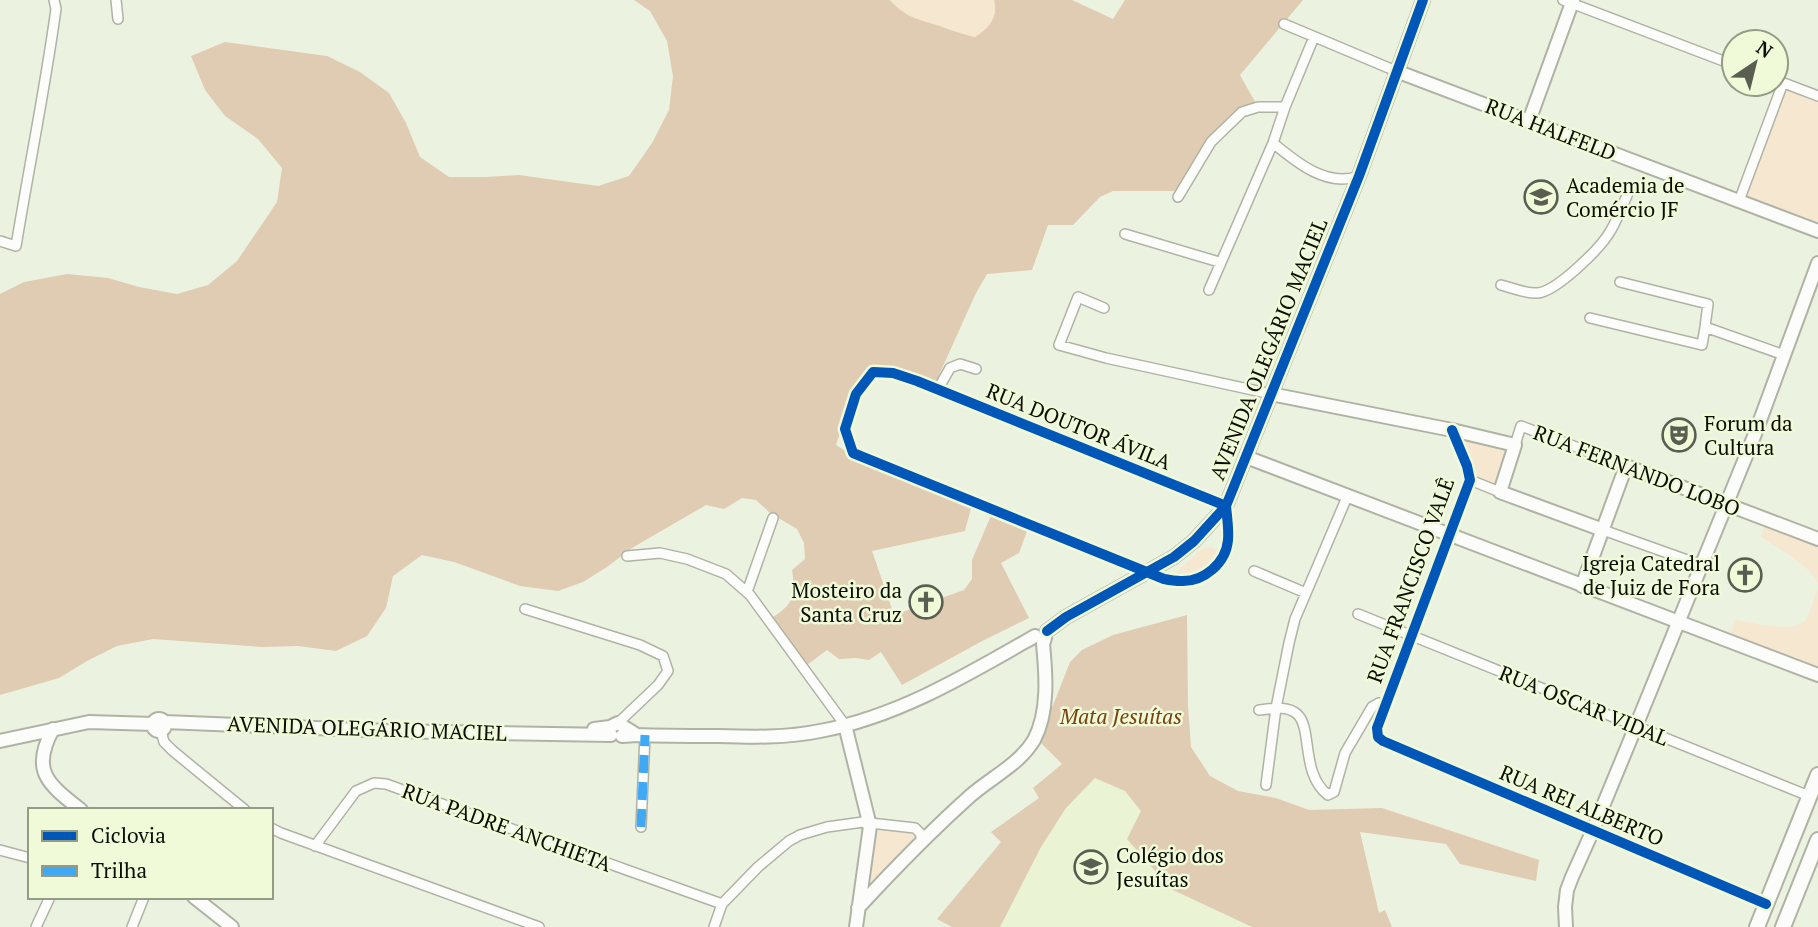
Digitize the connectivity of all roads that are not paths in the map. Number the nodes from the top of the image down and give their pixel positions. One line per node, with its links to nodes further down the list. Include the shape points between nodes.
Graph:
1 (54, 0): 22 (street, via 47,76 16,246)
2 (116, 0): 5 (street)
3 (1423, 0): 9 (street, AVENIDA OLEGÁRIO MACIEL)
4 (1569, 1): 8 (street); 14 (street)
5 (118, 19)
6 (1284, 24): 7 (street, RUA HALFELD)
7 (1314, 37): 9 (street, RUA HALFELD); 13 (street)
8 (1720, 60)
9 (1396, 71): 14 (street, RUA HALFELD); 16 (street, AVENIDA OLEGÁRIO MACIEL)
10 (1790, 86): 11 (street)
11 (1818, 96)
12 (1774, 98): 19 (street)
13 (1285, 107): 15 (street); 18 (street, via 1258,107 1242,113 1211,142)
14 (1529, 121): 19 (street, RUA HALFELD)
15 (1273, 143): 16 (street, via 1317,173 1335,179); 23 (street)
16 (1359, 176): 34 (street, AVENIDA OLEGÁRIO MACIEL)
17 (1629, 191): 26 (street, via 1610,233 1556,286 1539,293)
18 (1178, 197)
19 (1739, 201): 20 (street, RUA HALFELD)
20 (1818, 231)
21 (1125, 234): 23 (street)
22 (0, 241)
23 (1219, 262): 27 (street)
24 (1818, 263): 31 (street)
25 (1620, 282): 30 (street, via 1708,304)
26 (1501, 285)
27 (1209, 290)
28 (1104, 308): 34 (street, via 1078,297 1059,345)
29 (1590, 318): 30 (street, via 1702,345)
30 (1705, 327): 31 (street)
31 (1784, 355): 42 (street)
32 (976, 369): 33 (street, via 960,364 950,368)
33 (938, 390): 43 (street, RUA DOUTOR ÁVILA); 51 (street, RUA DOUTOR ÁVILA, via 893,373 873,372 856,394 845,429 853,453)
34 (1271, 394): 35 (street); 37 (street, AVENIDA OLEGÁRIO MACIEL)
35 (1452, 430): 36 (street); 39 (street, RUA FRANCISCO VALÊ)
36 (1515, 444): 38 (street, RUA FERNANDO LOBO, via 1521,426); 40 (street, RUA FERNANDO LOBO)
37 (1246, 457): 41 (street); 43 (street, AVENIDA OLEGÁRIO MACIEL)
38 (1626, 466): 42 (street, RUA FERNANDO LOBO); 45 (street)
39 (1469, 480): 40 (street); 46 (street, RUA FRANCISCO VALÊ)
40 (1500, 492): 45 (street)
41 (1346, 497): 46 (street); 54 (street)
42 (1726, 504): 47 (street, RUA FERNANDO LOBO); 49 (street)
43 (1226, 506): 51 (street, AVENIDA OLEGÁRIO MACIEL, via 1194,541); 51 (street, via 1228,541 1213,569 1183,582)
44 (773, 518): 53 (street)
45 (1604, 530): 49 (street); 52 (street)
46 (1449, 535): 52 (street); 59 (street, RUA FRANCISCO VALÊ)
47 (1818, 539)
48 (627, 556): 53 (street, via 660,553 687,559 726,574)
49 (1701, 565): 57 (street)
50 (1254, 571): 54 (street)
51 (1146, 572): 58 (street, AVENIDA OLEGÁRIO MACIEL)
52 (1582, 586): 57 (street)
53 (747, 592): 65 (street)
54 (1306, 593): 62 (street, via 1289,643)
55 (525, 609): 68 (street, via 663,656 668,671)
56 (1358, 614): 59 (street, RUA OSCAR VIDAL)
57 (1678, 622): 60 (street); 66 (street)
58 (1043, 635): 65 (street, AVENIDA OLEGÁRIO MACIEL, via 919,699); 81 (street, via 1045,684 1034,739 1020,757)
59 (1412, 636): 61 (street, RUA FRANCISCO VALÊ); 66 (street, RUA OSCAR VIDAL)
60 (1818, 675)
61 (1387, 703): 62 (street, via 1372,707 1345,753 1334,792 1328,794 1313,773 1297,713); 71 (street, RUA FRANCISCO VALÊ, via 1377,728)
62 (1276, 708): 63 (street); 73 (street)
63 (1259, 710)
64 (160, 725): 67 (street, AVENIDA OLEGÁRIO MACIEL, via 89,722); 68 (street, AVENIDA OLEGÁRIO MACIEL, via 570,734); 76 (street, via 164,742 173,751)
65 (845, 725): 69 (street, AVENIDA OLEGÁRIO MACIEL, via 770,737); 77 (street)
66 (1636, 726): 74 (street, RUA OSCAR VIDAL); 80 (street)
67 (53, 729): 70 (street, AVENIDA OLEGÁRIO MACIEL); 75 (street, via 44,750 44,771 56,791)
68 (617, 730): 69 (street, AVENIDA OLEGÁRIO MACIEL)
69 (641, 735): 78 (street)
70 (0, 741)
71 (1383, 741): 80 (street, RUA REI ALBERTO)
72 (1818, 775): 74 (main road)
73 (1266, 785)
74 (1810, 796): 92 (main road)
75 (78, 808)
76 (244, 808)
77 (870, 825): 81 (street, via 915,828); 86 (street); 91 (street, via 844,824 800,835 768,857)
78 (641, 827)
79 (273, 829): 83 (street)
80 (1593, 830): 92 (street, RUA REI ALBERTO); 100 (street, via 1567,890)
81 (922, 840): 87 (street)
82 (1818, 840): 102 (main road)
83 (315, 846): 91 (street, RUA PADRE ANCHIETA, via 356,791 374,783 386,784); 97 (street)
84 (0, 850): 85 (street)
85 (28, 857)
86 (864, 877): 87 (street, via 870,884); 93 (street)
87 (880, 885): 93 (street)
88 (49, 899): 94 (street)
89 (143, 899): 95 (street)
90 (197, 899): 96 (street)
91 (722, 904): 98 (street)
92 (1766, 904): 101 (main road)
93 (858, 908): 99 (street)
94 (36, 927)
95 (132, 927)
96 (232, 927)
97 (539, 927)
98 (714, 927)
99 (856, 927)
100 (1566, 927)
101 (1757, 927)
102 (1783, 927)

